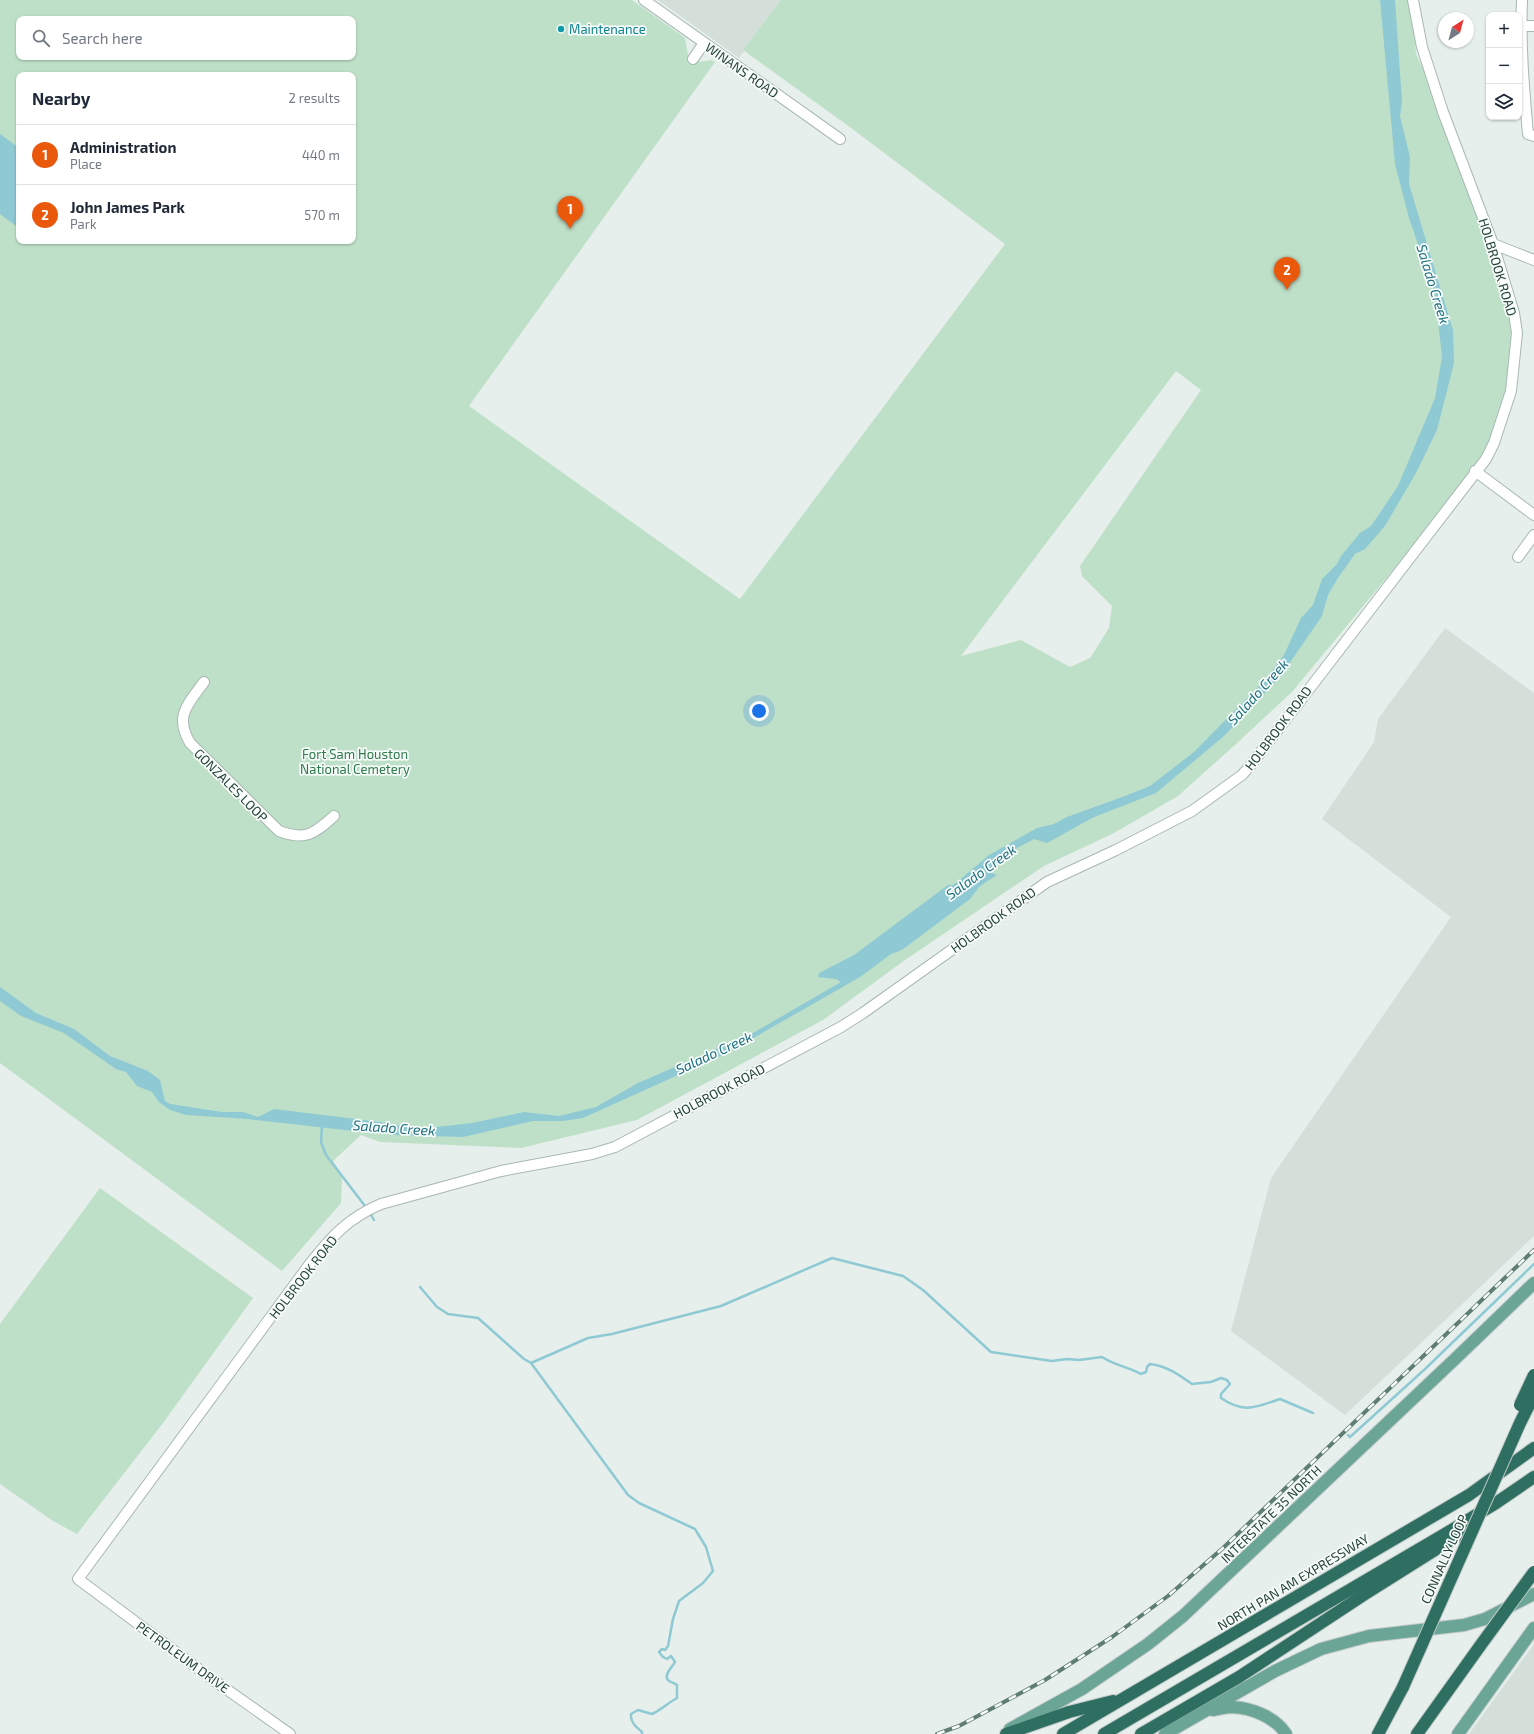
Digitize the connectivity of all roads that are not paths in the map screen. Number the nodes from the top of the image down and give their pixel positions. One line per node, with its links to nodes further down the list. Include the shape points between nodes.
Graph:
1 (644, 0): 8 (street, WINANS ROAD)
2 (1413, 0): 12 (street, HOLBROOK ROAD, via 1422,47 1443,112)
3 (1522, 0): 4 (street)
4 (1522, 12)
5 (1522, 26): 6 (street)
6 (1534, 26)
7 (1522, 37): 10 (street)
8 (704, 43): 9 (street); 11 (street, WINANS ROAD)
9 (693, 59)
10 (1531, 135)
11 (840, 139)
12 (1493, 244): 13 (street); 14 (street, HOLBROOK ROAD, via 1514,313 1517,333 1515,367 1506,410 1494,443 1486,459)
13 (1534, 260)
14 (1475, 471): 15 (street); 27 (street, HOLBROOK ROAD, via 1250,766 1217,794 1167,824 1046,882 841,1027 615,1146 592,1154 501,1171 381,1204 366,1210 336,1233 309,1265)
15 (1534, 515)
16 (1534, 535): 17 (street)
17 (1518, 557)
18 (204, 682): 19 (street, GONZALES LOOP, via 182,716 182,725 190,743 279,831 299,836 310,834)
19 (334, 816)
20 (1534, 1283): 34 (main road, INTERSTATE 35 NORTH, via 1184,1616 1082,1689)
21 (1534, 1375): 29 (highway, bridge, via 1468,1525)
22 (1534, 1395): 29 (highway, CONNALLY LOOP, bridge)
23 (1534, 1448): 31 (highway, NORTH PAN AM EXPRESSWAY, via 1469,1495)
24 (1534, 1477): 37 (highway, via 1445,1534)
25 (1534, 1482): 38 (highway, via 1508,1503 1444,1546 1354,1601 1239,1677)
26 (1534, 1572): 42 (highway, bridge)
27 (78, 1579): 33 (street, PETROLEUM DRIVE)
28 (1534, 1594): 32 (main road, via 1485,1619 1464,1625 1369,1636 1321,1649 1275,1671)
29 (1432, 1621): 41 (highway, CONNALLY LOOP, bridge, via 1403,1687)
30 (1534, 1628): 43 (main road)
31 (1126, 1698): 35 (highway, via 1069,1712); 36 (highway, NORTH PAN AM EXPRESSWAY)
32 (1202, 1712): 39 (main road); 40 (main road, via 1231,1707 1246,1709 1264,1715 1283,1728)
33 (290, 1734)
34 (1002, 1734)
35 (1006, 1734)
36 (1063, 1734)
37 (1104, 1734)
38 (1141, 1734)
39 (1165, 1734)
40 (1286, 1734)
41 (1378, 1734)
42 (1417, 1734)
43 (1458, 1734)

